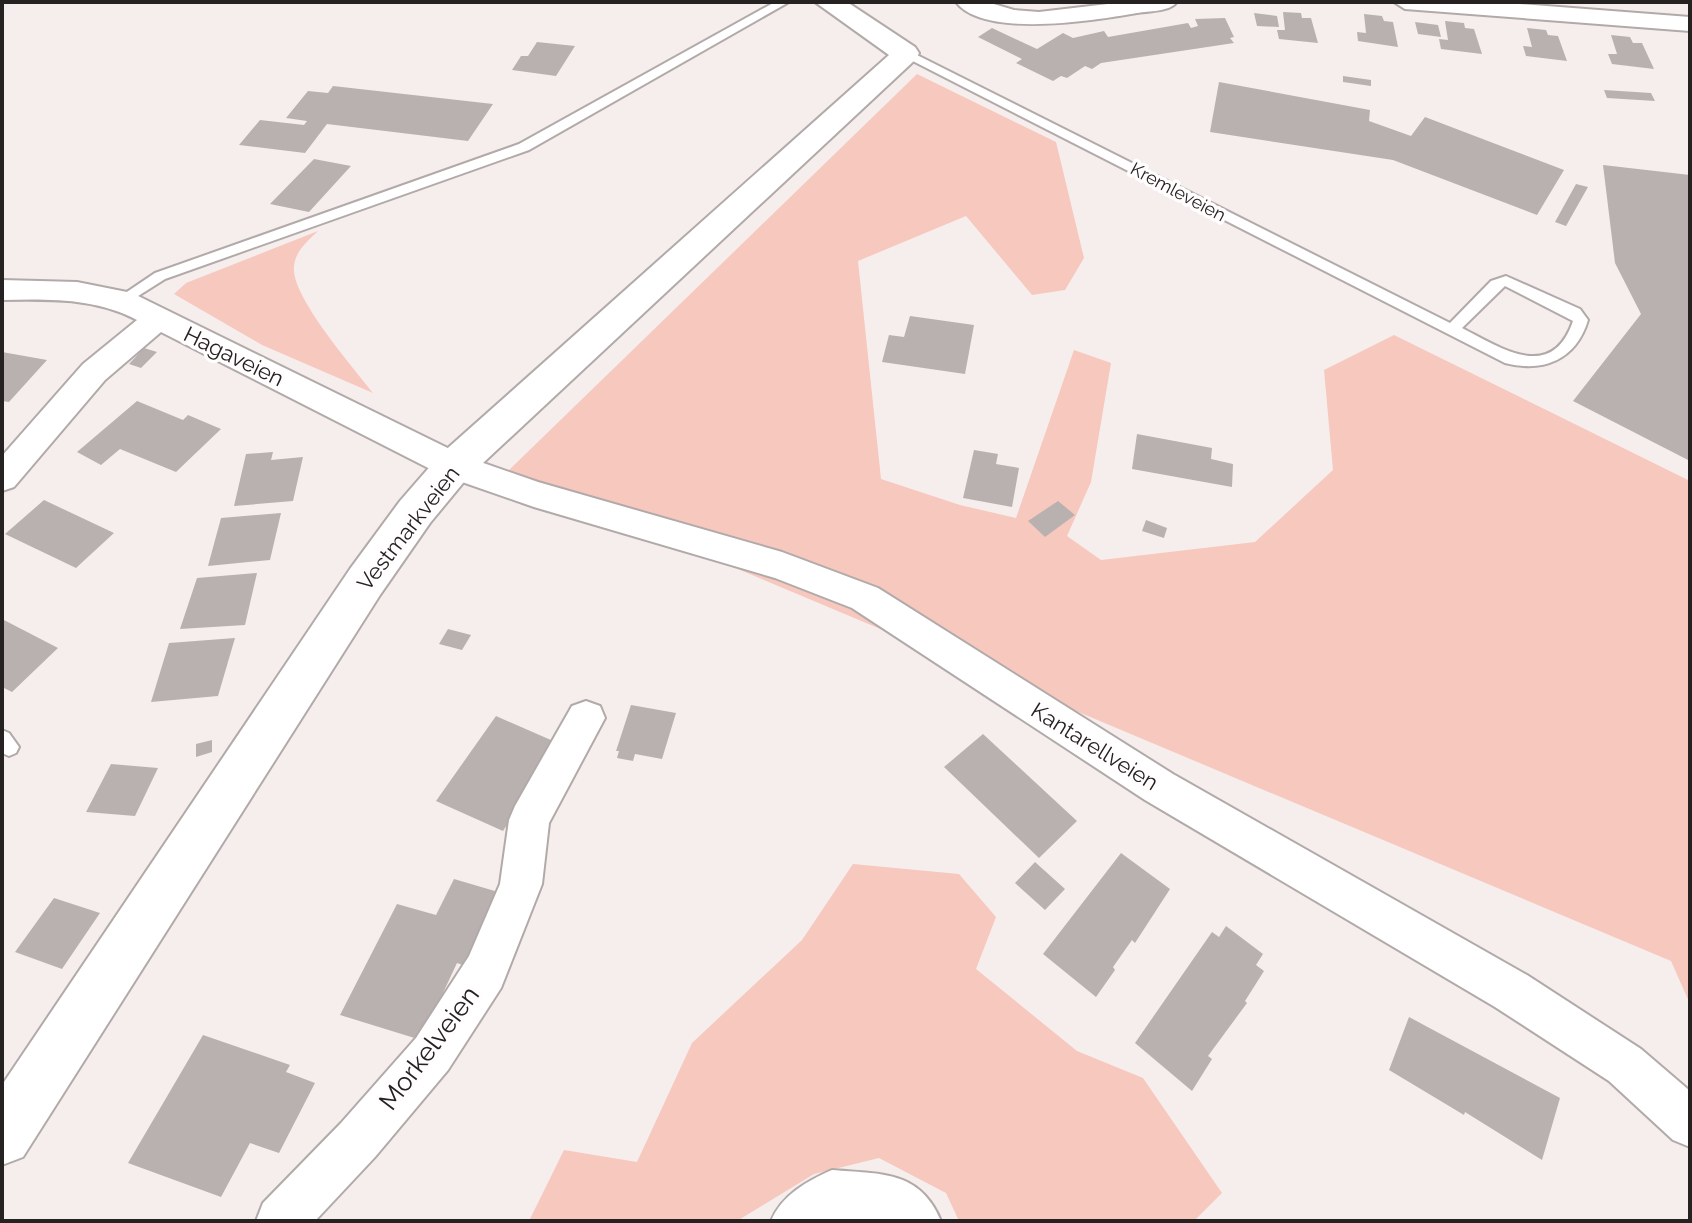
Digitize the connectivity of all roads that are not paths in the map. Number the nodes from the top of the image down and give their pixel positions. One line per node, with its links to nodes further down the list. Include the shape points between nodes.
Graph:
1 (783, 2): 10 (lane, via 524,147 160,276)
2 (829, 2): 8 (street)
3 (967, 2): 4 (street, via 999,15 1033,19)
4 (1166, 2)
5 (1405, 2): 6 (street)
6 (1479, 5): 7 (street)
7 (1690, 24)
8 (905, 53): 12 (lane, Kremleveien); 13 (street, Vestmarkveien)
9 (2, 290): 10 (street, Hagaveien, via 91,292)
10 (122, 300): 11 (street, Hagaveien)
11 (157, 319): 13 (street, Hagaveien); 14 (street, via 94,372)
12 (1452, 330): 12 (lane, Kremleveien, via 1510,359 1534,364 1553,360 1581,320 1506,281 1496,284)
13 (454, 466): 16 (street, Kantarellveien, via 782,566 865,598 1159,787 1524,999 1625,1065); 17 (street, Vestmarkveien, via 365,582)
14 (2, 478)
15 (586, 718): 18 (street, Morkelveien, via 529,820 521,884 485,972 432,1054)
16 (1690, 1123)
17 (2, 1136)
18 (281, 1221)
19 (796, 1221): 20 (street, via 832,1195 894,1200)
20 (916, 1221)

